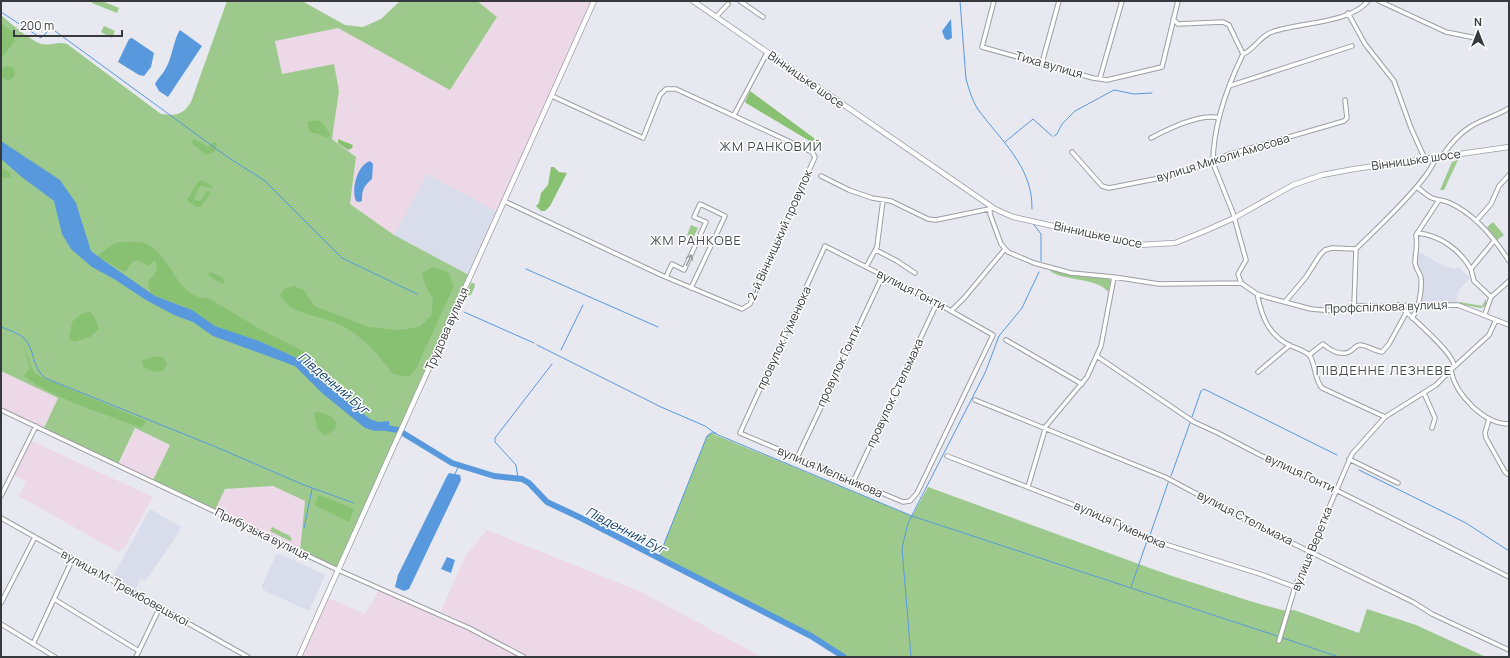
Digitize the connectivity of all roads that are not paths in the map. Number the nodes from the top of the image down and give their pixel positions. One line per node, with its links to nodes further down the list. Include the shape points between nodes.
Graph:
1 (594, 1): 22 (main road, Трудова вулиця)
2 (692, 1): 12 (main road, Вінницьке шосе)
3 (740, 1): 13 (street)
4 (994, 1): 19 (street, Тиха вулиця, via 982,47)
5 (1059, 1): 19 (street)
6 (1122, 1): 20 (street)
7 (1178, 1): 14 (street)
8 (1368, 1): 11 (street)
9 (1379, 1): 15 (street, via 1446,32)
10 (728, 4): 12 (street)
11 (1348, 14): 18 (street, via 1271,32); 32 (street, via 1365,44 1394,81)
12 (716, 17): 17 (main road, Вінницьке шосе)
13 (763, 17)
14 (1173, 19): 18 (street, via 1178,24 1223,22 1229,25); 20 (street, Тиха вулиця, via 1162,67 1107,80)
15 (1476, 38)
16 (1352, 46): 21 (street)
17 (767, 53): 25 (street); 40 (main road, Вінницьке шосе)
18 (1243, 54): 21 (street)
19 (1042, 64): 20 (street, Тиха вулиця)
20 (1100, 78)
21 (1229, 86): 26 (street)
22 (552, 96): 25 (street, via 643,138 660,95 666,89 676,89); 39 (main road, Трудова вулиця)
23 (1345, 100): 33 (street, вулиця Миколи Амосова, via 1347,118 1344,121 1217,158)
24 (1509, 108): 30 (street, via 1469,127)
25 (734, 115): 58 (street, 2-й Вінницький провулок, via 812,152 815,157 747,308 736,308)
26 (1219, 118): 27 (street, via 1208,117 1191,121); 33 (street)
27 (1151, 138)
28 (1509, 147): 30 (main road, Вінницьке шосе)
29 (1072, 152): 33 (street, вулиця Миколи Амосова, via 1102,186 1109,188 1155,179)
30 (1442, 156): 31 (main road, Вінницьке шосе)
31 (1435, 157): 32 (main road, Вінницьке шосе); 36 (street, via 1433,167)
32 (1425, 159): 41 (main road, Вінницьке шосе, via 1322,175 1293,185)
33 (1213, 163): 41 (street)
34 (1509, 174): 42 (street, via 1499,186 1491,204)
35 (821, 176): 37 (street, via 849,190)
36 (1417, 187): 38 (street, via 1431,198); 47 (street)
37 (883, 200): 40 (street, via 936,220); 48 (street)
38 (1439, 200): 42 (street, via 1449,202 1465,211); 43 (street)
39 (504, 201): 54 (street, 2-й Вінницький провулок); 103 (main road, Трудова вулиця)
40 (990, 208): 41 (main road, Вінницьке шосе, via 1137,245 1175,243); 46 (street, via 1001,244)
41 (1234, 218): 57 (street, via 1246,260 1238,274)
42 (1476, 221): 44 (street)
43 (1417, 233): 51 (street, via 1433,236 1452,247 1466,260); 63 (street, via 1415,265 1421,283)
44 (1494, 241): 49 (street); 51 (street)
45 (829, 248): 50 (street, вулиця Гонти); 88 (street, провулок Гуменюка, via 826,246)
46 (1005, 249): 55 (street, via 1014,256 1071,273); 66 (street)
47 (1356, 249): 61 (street, via 1325,250); 64 (street)
48 (876, 250): 50 (street); 52 (street)
49 (1509, 261)
50 (866, 267): 53 (street, вулиця Гонти)
51 (1471, 269): 60 (street, via 1474,281)
52 (915, 273)
53 (882, 275): 62 (street, вулиця Гонти); 90 (street, провулок Гонти)
54 (666, 277): 58 (street, 2-й Вінницький провулок); 58 (street, one-way to 58, via 672,264 684,270 706,222 694,217 700,204 725,216)
55 (1114, 277): 57 (street, via 1159,284); 75 (street)
56 (1509, 281): 60 (street)
57 (1240, 283): 59 (street, Профспілкова вулиця)
58 (691, 288)
59 (1257, 294): 61 (street, Профспілкова вулиця); 73 (street, via 1262,317 1270,330)
60 (1491, 296): 68 (street)
61 (1285, 302): 64 (street, Профспілкова вулиця, via 1335,311)
62 (938, 303): 66 (street, вулиця Гонти); 93 (street, провулок Стельмаха)
63 (1418, 304): 65 (street, Профспілкова вулиця); 68 (street, Профспілкова вулиця, via 1458,305); 69 (street)
64 (1354, 306): 65 (street, Профспілкова вулиця)
65 (1399, 306): 67 (street)
66 (951, 311): 97 (street, вулиця Гонти, via 992,335)
67 (1406, 313): 69 (street); 74 (street, via 1382,352 1358,345 1343,354 1323,344)
68 (1485, 314): 70 (street, Профспілкова вулиця)
69 (1412, 318): 76 (street, via 1451,358)
70 (1496, 320): 71 (street, Профспілкова вулиця); 76 (street, вулиця Веретка, via 1489,335)
71 (1509, 325)
72 (1006, 340): 78 (street)
73 (1290, 345): 74 (street); 77 (street)
74 (1309, 354): 82 (street, via 1316,369 1318,384 1322,388)
75 (1098, 357): 78 (street); 96 (street, вулиця Гонти, via 1194,422)
76 (1452, 369): 79 (street, вулиця Веретка); 83 (street, via 1454,382 1462,394)
77 (1258, 372)
78 (1082, 384): 86 (street)
79 (1424, 393): 82 (street, вулиця Веретка, via 1407,401); 87 (street, via 1435,418)
80 (975, 400): 86 (street, вулиця Стельмаха)
81 (1, 410): 85 (street, Прибузька вулиця)
82 (1385, 417): 91 (street, вулиця Веретка)
83 (1489, 419): 84 (street); 92 (street, via 1486,438)
84 (1509, 424)
85 (36, 426): 98 (street); 103 (street, Прибузька вулиця)
86 (1046, 428): 95 (street); 101 (street, вулиця Стельмаха, via 1165,477 1253,524)
87 (1432, 428)
88 (740, 433): 90 (street, вулиця Мельникова)
89 (947, 456): 95 (street, вулиця Гуменюка)
90 (798, 458): 93 (street, вулиця Мельникова)
91 (1349, 459): 94 (street); 96 (street, вулиця Веретка)
92 (1509, 475)
93 (853, 482): 97 (street, вулиця Мельникова, via 903,502 910,501)
94 (1398, 483)
95 (1028, 487): 105 (street, вулиця Гуменюка, via 1110,519 1155,541)
96 (1336, 490): 101 (street, вулиця Веретка); 104 (street, вулиця Гонти)
97 (917, 493)
98 (1, 496)
99 (1, 518): 100 (street, вулиця М. Трембовецької)
100 (35, 537): 102 (street, вулиця М. Трембовецької); 107 (street)
101 (1311, 551): 105 (street, вулиця Веретка); 112 (street, вулиця Стельмаха, via 1432,614)
102 (73, 558): 106 (street); 108 (street, вулиця М. Трембовецької)
103 (338, 570): 117 (main road, Трудова вулиця); 118 (street, Прибузька вулиця, via 469,628)
104 (1509, 577)
105 (1295, 587): 110 (street, вулиця Веретка)
106 (54, 599): 111 (street); 113 (street)
107 (1, 603)
108 (160, 607): 113 (street); 116 (street, вулиця М. Трембовецької)
109 (1, 624): 111 (street)
110 (1279, 641)
111 (33, 644): 114 (street)
112 (1509, 650)
113 (139, 651): 115 (street)
114 (55, 657)
115 (136, 657)
116 (248, 657)
117 (298, 657)
118 (524, 657)

